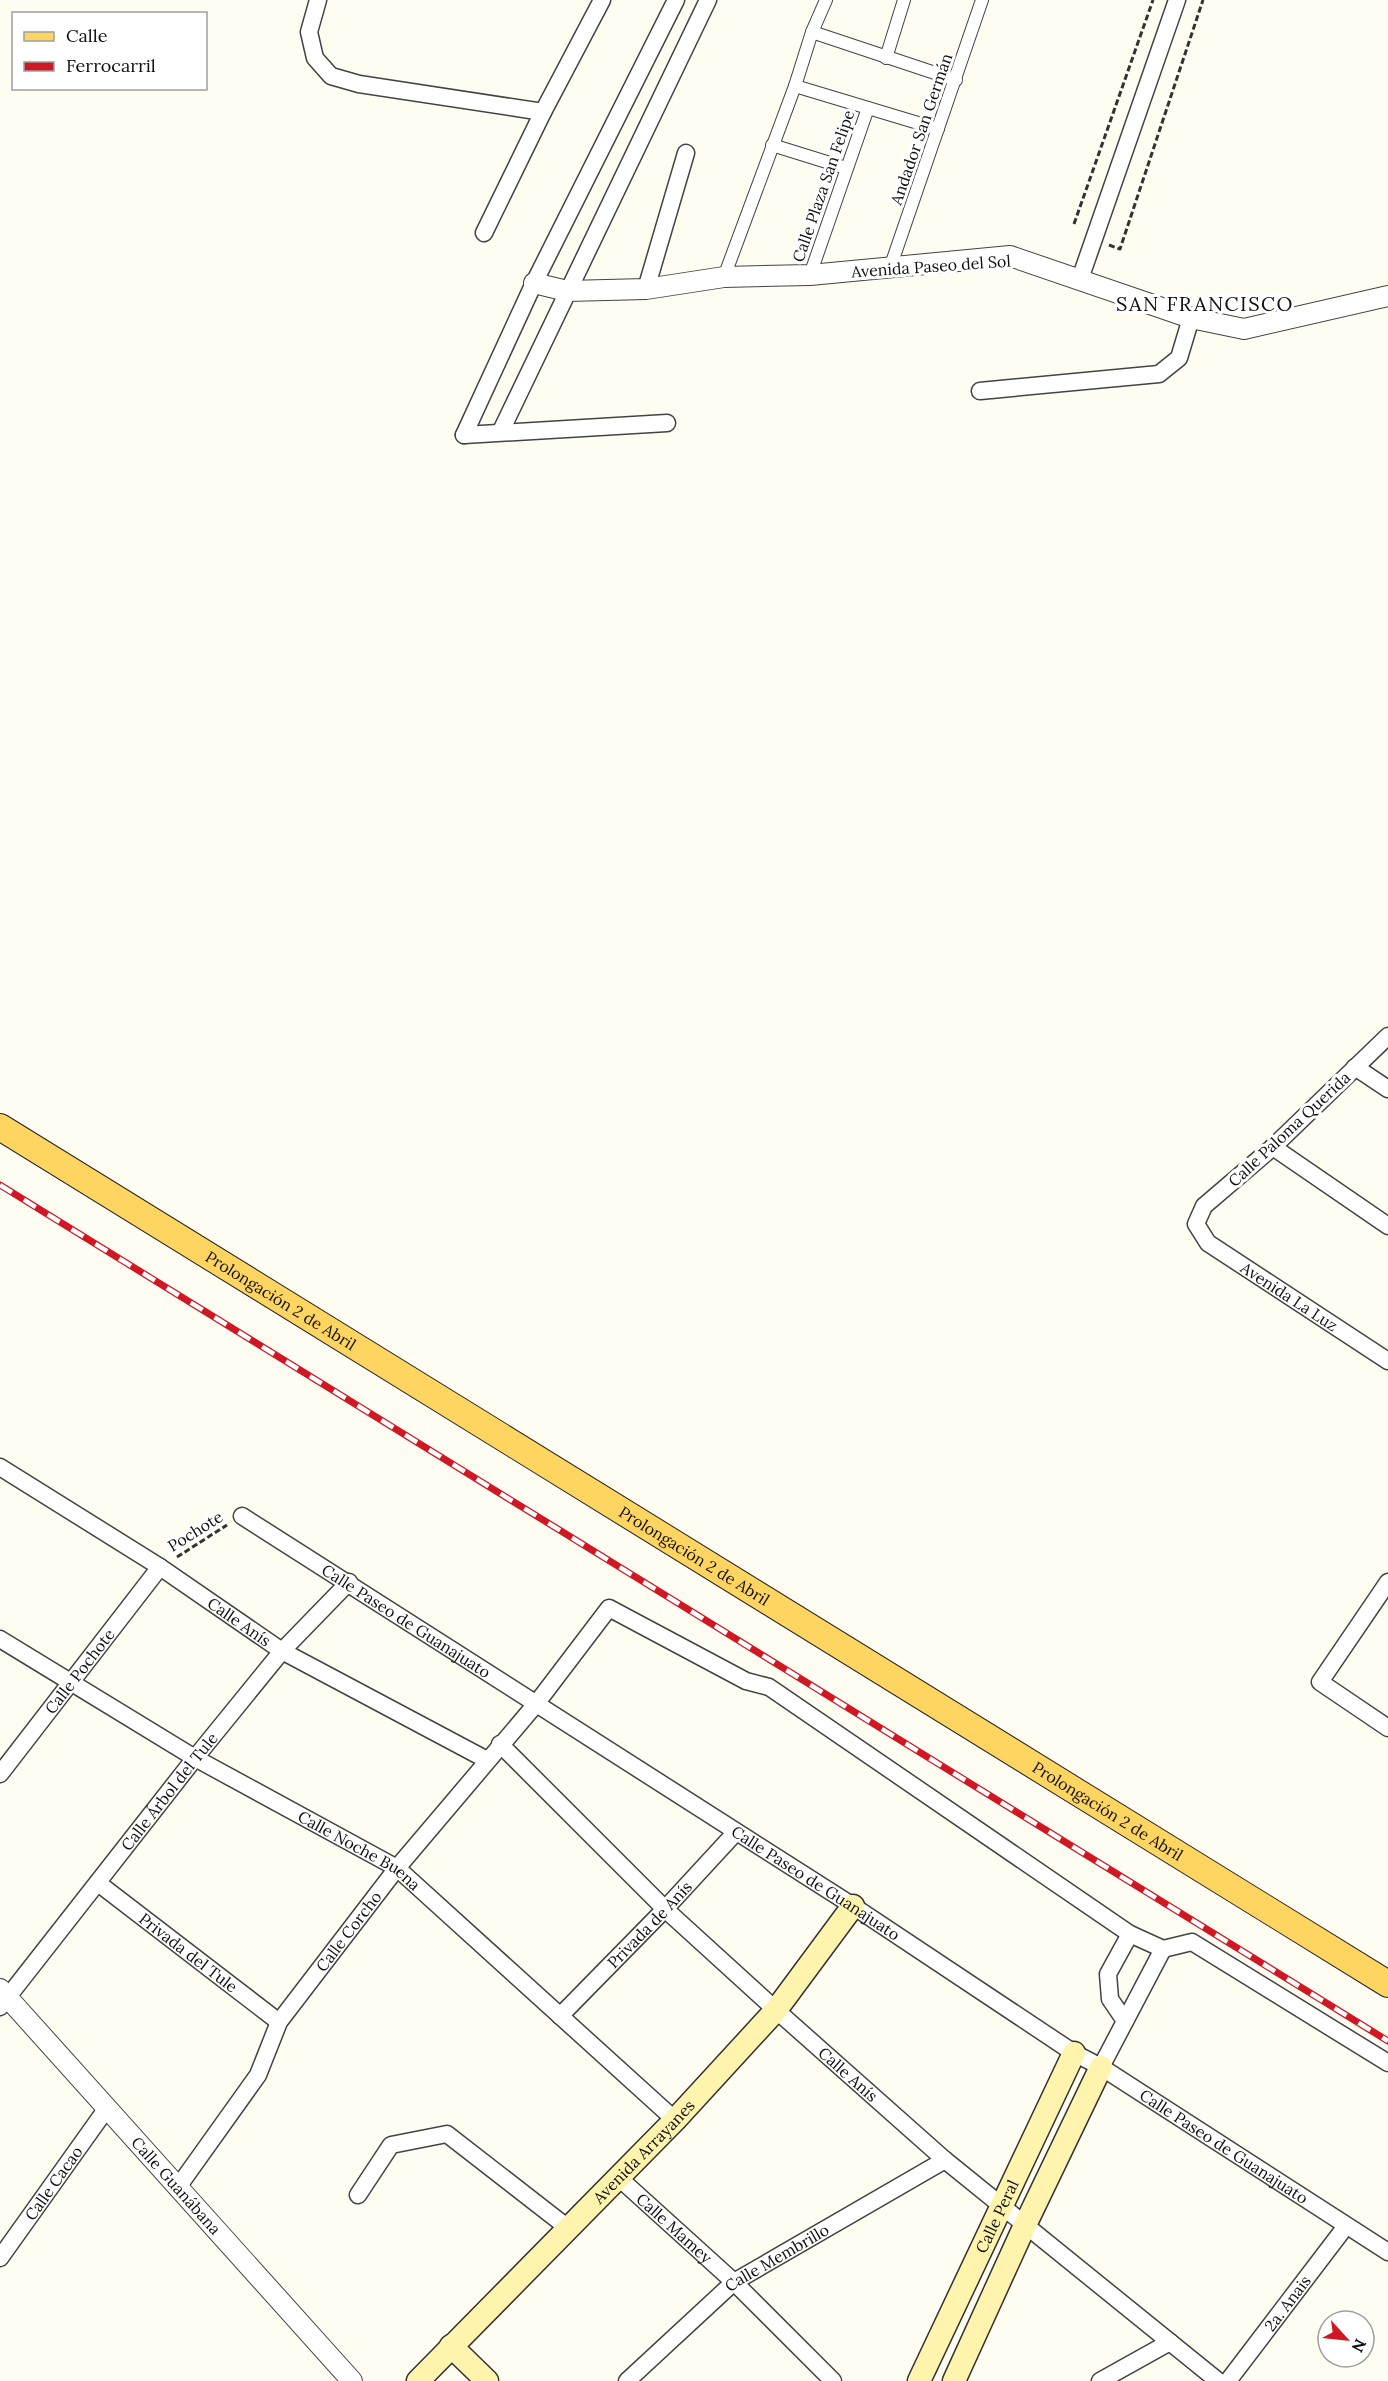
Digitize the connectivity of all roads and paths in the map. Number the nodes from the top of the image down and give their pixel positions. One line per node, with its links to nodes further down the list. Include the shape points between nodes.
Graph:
1 (318, 0): 16 (street, via 309,33 315,58 331,76 359,84)
2 (603, 0): 16 (street)
3 (676, 0): 28 (street)
4 (708, 0): 30 (street)
5 (826, 0): 11 (street)
6 (904, 0): 12 (street)
7 (982, 0): 13 (street, Andador San Germán)
8 (1153, 0): 21 (path)
9 (1177, 0): 27 (street)
10 (1203, 0): 23 (path, via 1120,249)
11 (812, 32): 12 (street); 14 (street)
12 (886, 58): 13 (street)
13 (956, 80): 17 (street, Andador San Germán)
14 (795, 86): 15 (street); 18 (street)
15 (868, 108): 17 (street); 20 (street, Calle Plaza San Felipe)
16 (543, 112): 22 (street)
17 (938, 129): 24 (street, Andador San Germán)
18 (772, 145): 20 (street); 26 (street)
19 (686, 153): 29 (street)
20 (846, 168): 25 (street, Calle Plaza San Felipe)
21 (1074, 224)
22 (484, 233)
23 (1108, 244)
24 (890, 268): 25 (street, Avenida Paseo del Sol); 27 (street, Avenida Paseo del Sol, via 1010,256)
25 (810, 275): 26 (street, Avenida Paseo del Sol)
26 (724, 277): 29 (street, Avenida Paseo del Sol)
27 (1080, 279): 32 (street, Avenida Paseo del Sol)
28 (534, 283): 30 (street, Avenida Paseo del Sol); 35 (street, via 464,435)
29 (646, 289): 30 (street, Avenida Paseo del Sol)
30 (567, 291): 35 (street)
31 (1388, 296): 32 (street, Avenida Paseo del Sol, via 1244,329)
32 (1191, 318): 33 (street, via 1179,358 1160,374)
33 (980, 392)
34 (667, 423): 35 (street)
35 (501, 431)
36 (1388, 1036): 37 (street, Calle Paloma Querida)
37 (1355, 1067): 38 (street); 40 (street, Calle Paloma Querida)
38 (1388, 1089)
39 (0, 1127): 65 (main road, Prolongación 2 de Abril)
40 (1273, 1148): 41 (street, Calle Paloma Querida, via 1204,1206); 42 (street)
41 (1196, 1224): 43 (street, Avenida La Luz, via 1208,1243)
42 (1388, 1226)
43 (1388, 1361)
44 (0, 1467): 46 (street, Calle Anís)
45 (242, 1516): 46 (path, Pochote); 47 (street, Calle Paseo de Guanajuato)
46 (160, 1567): 50 (street, Calle Anís); 51 (street, Calle Pochote)
47 (349, 1582): 50 (street, Calle Árbol del Tule); 52 (street, Calle Paseo de Guanajuato)
48 (1388, 1582): 53 (street, via 1320,1682)
49 (0, 1639): 51 (street, Calle Noche Buena)
50 (282, 1651): 55 (street, Calle Árbol del Tule); 56 (street, Calle Anís)
51 (72, 1682): 55 (street, Calle Noche Buena); 57 (street, Calle Pochote)
52 (536, 1704): 54 (street, Calle Corcho); 58 (street, Calle Paseo de Guanajuato); 63 (street, Calle Corcho, via 609,1608 746,1681 769,1687)
53 (1388, 1728)
54 (500, 1744): 56 (street, Calle Corcho); 62 (street, Calle Anís)
55 (195, 1758): 59 (street, Calle Noche Buena); 60 (street, Calle Árbol del Tule)
56 (487, 1760): 59 (street, Calle Corcho)
57 (0, 1774)
58 (736, 1832): 61 (street, Calle Paseo de Guanajuato); 62 (street, Privada de Anís)
59 (397, 1868): 68 (street, Calle Noche Buena); 70 (street, Calle Corcho)
60 (98, 1883): 66 (street, Calle Árbol del Tule); 70 (street, Privada del Tule)
61 (853, 1906): 67 (main road, Avenida Arrayanes); 71 (street, Calle Paseo de Guanajuato)
62 (665, 1909): 67 (street, Calle Anís); 68 (street, Privada de Anís)
63 (1130, 1934): 64 (street); 69 (street, via 1108,1974 1110,1999)
64 (1163, 1948): 69 (street); 72 (street, via 1192,1942)
65 (1388, 1984)
66 (2, 1998): 74 (street, Calle Guanábana)
67 (776, 2010): 75 (main road, Avenida Arrayanes); 76 (street, Calle Anís)
68 (560, 2016): 75 (street, Calle Noche Buena)
69 (1125, 2020): 73 (street)
70 (279, 2022): 78 (street, Calle Corcho, via 258,2075)
71 (1074, 2053): 73 (street, Calle Paseo de Guanajuato); 80 (main road, Calle Peral)
72 (1388, 2063)
73 (1101, 2067): 81 (main road, Calle Peral); 82 (street, Calle Paseo de Guanajuato)
74 (107, 2108): 78 (street, Calle Guanábana); 85 (street, Calle Cacao)
75 (675, 2120): 77 (main road, Avenida Arrayanes)
76 (945, 2160): 80 (street, Calle Anís); 86 (street, Calle Membrillo)
77 (618, 2177): 83 (main road, Avenida Arrayanes); 86 (street, Calle Mamey)
78 (178, 2187): 89 (street, Calle Guanábana)
79 (358, 2195): 83 (street, via 391,2145 447,2134)
80 (1002, 2206): 81 (street, Calle Anís); 94 (main road, Calle Peral)
81 (1026, 2223): 87 (street, Calle Anís); 95 (main road, Calle Peral)
82 (1346, 2226): 84 (street, Calle Paseo de Guanajuato); 98 (street, 2a. Anais)
83 (568, 2228): 88 (main road, Avenida Arrayanes)
84 (1388, 2252)
85 (0, 2258)
86 (734, 2282): 92 (street, Calle Membrillo); 93 (street, Calle Mamey)
87 (1170, 2342): 96 (street); 97 (street, Calle Anís)
88 (451, 2346): 90 (main road, Avenida Arrayanes); 91 (main road)
89 (352, 2381)
90 (418, 2381)
91 (488, 2381)
92 (627, 2381)
93 (833, 2381)
94 (920, 2381)
95 (954, 2381)
96 (1100, 2381)
97 (1218, 2381)
98 (1228, 2381)

